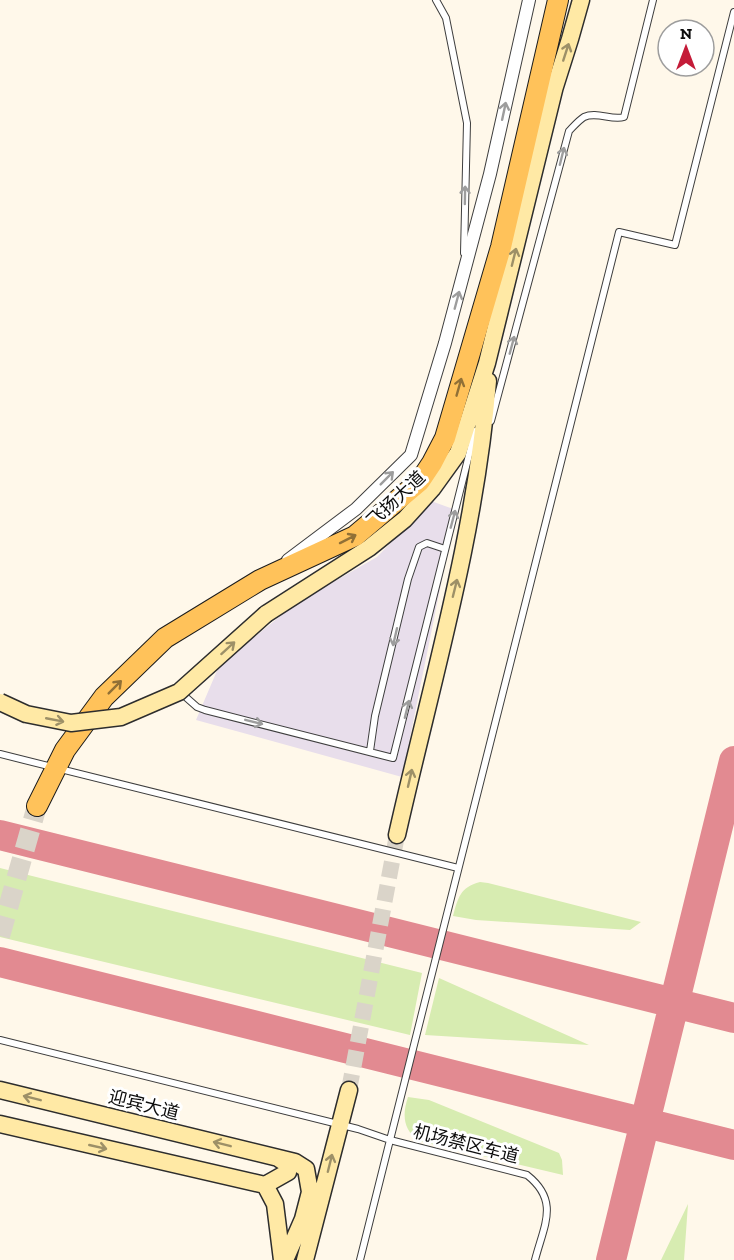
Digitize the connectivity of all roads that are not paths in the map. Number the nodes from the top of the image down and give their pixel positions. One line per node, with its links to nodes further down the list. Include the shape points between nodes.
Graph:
1 (436, 0): 9 (lane, one-way to 1, via 467,123 446,18)
2 (529, 0): 9 (street, one-way to 2)
3 (580, 0): 7 (main road, one-way to 3)
4 (653, 0): 12 (lane, one-way to 4, via 569,130 584,117 624,117)
5 (557, 6): 8 (main road, 飞扬大道)
6 (734, 12): 21 (lane, via 675,245 620,232)
7 (555, 86): 8 (main road); 10 (main road, one-way to 7)
8 (501, 247): 14 (main road, 飞扬大道, one-way to 8, via 355,536 420,481 445,438)
9 (464, 274): 14 (street, one-way to 9, via 356,509 411,455)
10 (491, 346): 11 (main road); 15 (main road, one-way to 10, bridge, via 266,614 369,548 405,519 458,453)
11 (488, 391): 12 (main road); 13 (lane, one-way to 11)
12 (480, 462): 20 (main road, one-way to 12, via 469,530)
13 (446, 549): 17 (lane, one-way to 17, via 427,543 419,548 408,579); 17 (lane, one-way to 13, via 393,758)
14 (260, 580): 19 (main road, 飞扬大道, one-way to 14, via 65,750 104,697 165,638)
15 (179, 692): 16 (main road, one-way to 15, bridge, via 27,714 71,723 121,717); 17 (lane, one-way to 17, via 198,707)
16 (0, 702)
17 (370, 751)
18 (0, 754): 21 (lane)
19 (37, 806)
20 (397, 835)
21 (458, 868): 26 (lane)
22 (0, 1040): 26 (lane)
23 (0, 1090): 27 (main road, 迎宾大道, one-way to 23)
24 (349, 1090): 32 (main road, one-way to 24)
25 (0, 1124): 28 (main road, one-way to 28)
26 (390, 1140): 33 (lane, 机场禁区车道); 34 (lane, 机场禁区车道, via 527,1175 540,1185 547,1198 547,1210)
27 (278, 1158): 28 (main road, via 287,1164 288,1172); 31 (main road, 迎宾大道, via 306,1169 310,1191 303,1218)
28 (265, 1185): 29 (main road, via 275,1204)
29 (278, 1231): 30 (main road); 31 (main road)
30 (270, 1260)
31 (283, 1260)
32 (305, 1260)
33 (360, 1260)
34 (535, 1260)

